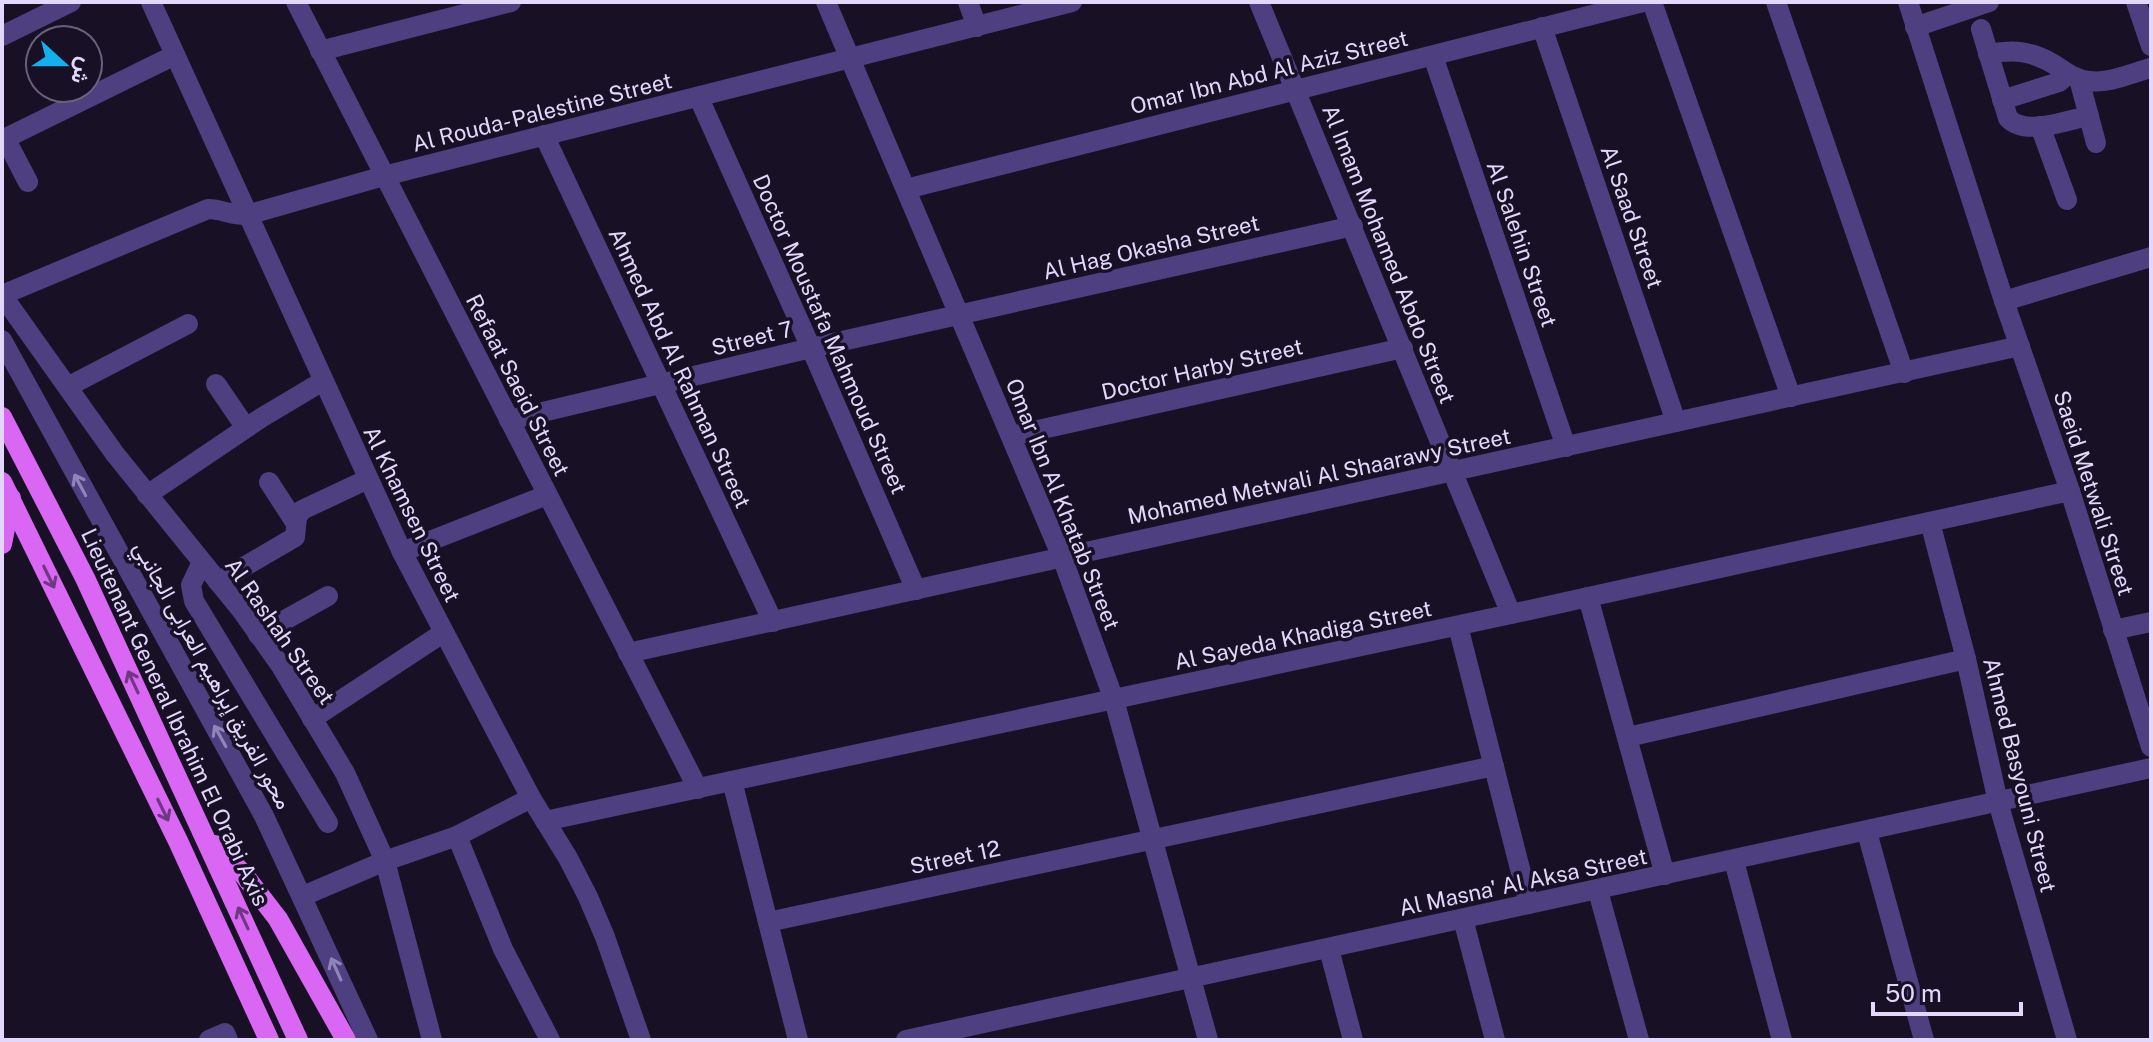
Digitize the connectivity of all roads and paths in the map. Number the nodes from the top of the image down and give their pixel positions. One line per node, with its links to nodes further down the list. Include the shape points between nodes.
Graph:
1 (71, 2): 19 (street)
2 (151, 2): 23 (street, Al Khamsen Street)
3 (296, 2): 21 (street, Refaat Saeid Street)
4 (511, 2): 21 (street)
5 (826, 2): 25 (street, Omar Ibn Al Khatab Street)
6 (968, 2): 15 (street)
7 (1072, 2): 15 (street, Al Rouda- Palestine Street)
8 (1259, 2): 28 (street, Al Imam Mohamed Abdo Street)
9 (1643, 2): 16 (street, Omar Ibn Abd Al Aziz Street)
10 (1652, 2): 56 (street)
11 (1776, 2): 51 (street)
12 (1908, 2): 17 (street, Saeid Metwali Street)
13 (1989, 2): 17 (street)
14 (2136, 2): 20 (street)
15 (977, 27): 25 (street, Al Rouda- Palestine Street)
16 (1542, 27): 24 (street, Omar Ibn Abd Al Aziz Street); 59 (street, Al Saad Street)
17 (1915, 27): 44 (street, Saeid Metwali Street)
18 (1981, 29): 22 (street)
19 (2, 36)
20 (2151, 46)
21 (320, 51): 36 (street, Refaat Saeid Street)
22 (1988, 54): 27 (street, via 2025,51); 30 (street)
23 (175, 55): 34 (street); 40 (street, Al Khamsen Street)
24 (1433, 56): 28 (street, Omar Ibn Abd Al Aziz Street); 62 (street, Al Salehin Street)
25 (849, 59): 29 (street, Al Rouda- Palestine Street); 38 (street, Omar Ibn Al Khatab Street)
26 (2151, 68): 27 (street, via 2097,82)
27 (2073, 77): 30 (street); 31 (street)
28 (1295, 89): 38 (street, Omar Ibn Abd Al Aziz Street); 41 (street, Al Imam Mohamed Abdo Street)
29 (699, 98): 33 (street, Al Rouda- Palestine Street); 49 (street, Doctor Moustafa Mahmoud Street)
30 (2002, 100): 32 (street, via 2012,123)
31 (2089, 116): 32 (street); 35 (street)
32 (2040, 126): 39 (street)
33 (544, 135): 36 (street, Al Rouda- Palestine Street); 54 (street, Ahmed Abd Al Rahman Street)
34 (4, 139): 37 (street)
35 (2096, 143)
36 (384, 176): 40 (street, Al Rouda- Palestine Street); 58 (street, Refaat Saeid Street)
37 (28, 182)
38 (906, 189): 45 (street, Omar Ibn Al Khatab Street)
39 (2067, 200)
40 (247, 215): 43 (street, via 218,209 197,212); 52 (street, Al Khamsen Street)
41 (1353, 226): 45 (street, Al Hag Okasha Street); 50 (street, Al Imam Mohamed Abdo Street)
42 (2151, 257): 44 (street)
43 (2, 295): 55 (street, Al Rashah Street)
44 (2004, 301): 48 (street, Saeid Metwali Street)
45 (960, 315): 49 (street, Street 7); 61 (street, Omar Ibn Al Khatab Street)
46 (188, 324): 55 (street)
47 (2, 340): 109 (street, محور الفريق إبراهيم العرابى الجانبي, one-way to 47)
48 (2020, 346): 51 (street, Mohamed Metwali Al Shaarawy Street); 67 (street, Saeid Metwali Street)
49 (811, 348): 54 (street, Street 7); 77 (street, Doctor Moustafa Mahmoud Street)
50 (1403, 348): 61 (street, Doctor Harby Street); 63 (street, Al Imam Mohamed Abdo Street)
51 (1904, 373): 56 (street, Mohamed Metwali Al Shaarawy Street)
52 (323, 381): 60 (street); 64 (street, Al Khamsen Street)
53 (216, 384): 60 (street)
54 (662, 385): 58 (street, Street 7); 81 (street, Ahmed Abd Al Rahman Street)
55 (69, 386): 68 (street, Al Rashah Street)
56 (1791, 397): 59 (street, Mohamed Metwali Al Shaarawy Street)
57 (2, 417): 102 (main road, Lieutenant General Ibrahim El Orabi Axis, one-way to 57, via 85,578)
58 (509, 420): 69 (street, Refaat Saeid Street)
59 (1676, 422): 62 (street, Mohamed Metwali Al Shaarawy Street)
60 (246, 428): 68 (street)
61 (1011, 436): 74 (street, Omar Ibn Al Khatab Street)
62 (1566, 447): 63 (street, Mohamed Metwali Al Shaarawy Street)
63 (1452, 472): 74 (street, Mohamed Metwali Al Shaarawy Street); 80 (street, Al Imam Mohamed Abdo Street)
64 (368, 479): 70 (street, via 302,510); 73 (street, Al Khamsen Street)
65 (269, 482): 70 (street)
66 (7, 490): 72 (main road); 115 (main road, one-way to 115)
67 (2070, 491): 71 (street, Al Sayeda Khadiga Street); 84 (street, Saeid Metwali Street)
68 (147, 495): 75 (street, Al Rashah Street)
69 (547, 495): 73 (street); 87 (street, Refaat Saeid Street)
70 (295, 522): 76 (street, via 295,537)
71 (1930, 522): 79 (street, Al Sayeda Khadiga Street); 88 (street, Ahmed Basyouni Street)
72 (2, 544)
73 (402, 552): 85 (street, Al Khamsen Street)
74 (1062, 557): 77 (street, Mohamed Metwali Al Shaarawy Street); 89 (street, Omar Ibn Al Khatab Street)
75 (202, 562): 76 (street, Al Rashah Street); 100 (street, via 191,585 194,601)
76 (218, 582): 86 (street, Al Rashah Street)
77 (916, 590): 81 (street, Mohamed Metwali Al Shaarawy Street)
78 (328, 596): 86 (street)
79 (1588, 597): 80 (street, Al Sayeda Khadiga Street); 91 (street)
80 (1511, 614): 83 (street, Al Sayeda Khadiga Street)
81 (773, 622): 87 (street, Mohamed Metwali Al Shaarawy Street)
82 (2151, 622): 84 (street)
83 (1458, 626): 89 (street, Al Sayeda Khadiga Street); 93 (street)
84 (2113, 630): 92 (street, Saeid Metwali Street)
85 (443, 633): 90 (street); 97 (street, Al Khamsen Street)
86 (258, 635): 90 (street, Al Rashah Street)
87 (628, 653): 96 (street, Refaat Saeid Street)
88 (1966, 659): 91 (street); 98 (street, Ahmed Basyouni Street)
89 (1114, 700): 95 (street, Al Sayeda Khadiga Street); 104 (street, Omar Ibn Al Khatab Street)
90 (312, 719): 105 (street, Al Rashah Street, via 345,773)
91 (1628, 737): 107 (street)
92 (2151, 747)
93 (1494, 766): 104 (street, Street 12); 110 (street)
94 (2151, 768): 98 (street, Al Masna' Al Aksa Street)
95 (732, 781): 96 (street, Al Sayeda Khadiga Street); 112 (street)
96 (698, 789): 99 (street, Al Sayeda Khadiga Street)
97 (531, 798): 99 (street, Al Khamsen Street); 103 (street)
98 (1998, 802): 101 (street, Al Masna' Al Aksa Street); 130 (street, Ahmed Basyouni Street)
99 (545, 821): 121 (street, Al Khamsen Street, via 588,897)
100 (328, 823)
101 (1867, 832): 106 (street, Al Masna' Al Aksa Street); 129 (street)
102 (204, 835): 116 (main road, Lieutenant General Ibrahim El Orabi Axis, one-way to 102); 117 (main road, via 278,919)
103 (457, 836): 105 (street); 120 (street, via 503,949)
104 (1153, 838): 112 (street, Street 12); 114 (street, Omar Ibn Al Khatab Street)
105 (385, 861): 109 (street); 119 (street, Al Rashah Street)
106 (1734, 861): 107 (street, Al Masna' Al Aksa Street); 128 (street)
107 (1665, 875): 108 (street, Al Masna' Al Aksa Street)
108 (1598, 891): 110 (street, Al Masna' Al Aksa Street); 127 (street)
109 (303, 896): 118 (street, محور الفريق إبراهيم العرابى الجانبي, one-way to 109)
110 (1529, 904): 111 (street, Al Masna' Al Aksa Street)
111 (1463, 919): 113 (street, Al Masna' Al Aksa Street); 126 (street)
112 (768, 922): 122 (street)
113 (1329, 949): 114 (street, Al Masna' Al Aksa Street); 125 (street)
114 (1191, 977): 123 (street, Al Masna' Al Aksa Street); 124 (street, Omar Ibn Al Khatab Street)
115 (269, 1040)
116 (298, 1040)
117 (346, 1040)
118 (368, 1040)
119 (432, 1040)
120 (550, 1040)
121 (641, 1040)
122 (798, 1040)
123 (906, 1040)
124 (1208, 1040)
125 (1353, 1040)
126 (1495, 1040)
127 (1639, 1040)
128 (1782, 1040)
129 (1924, 1040)
130 (2067, 1040)

